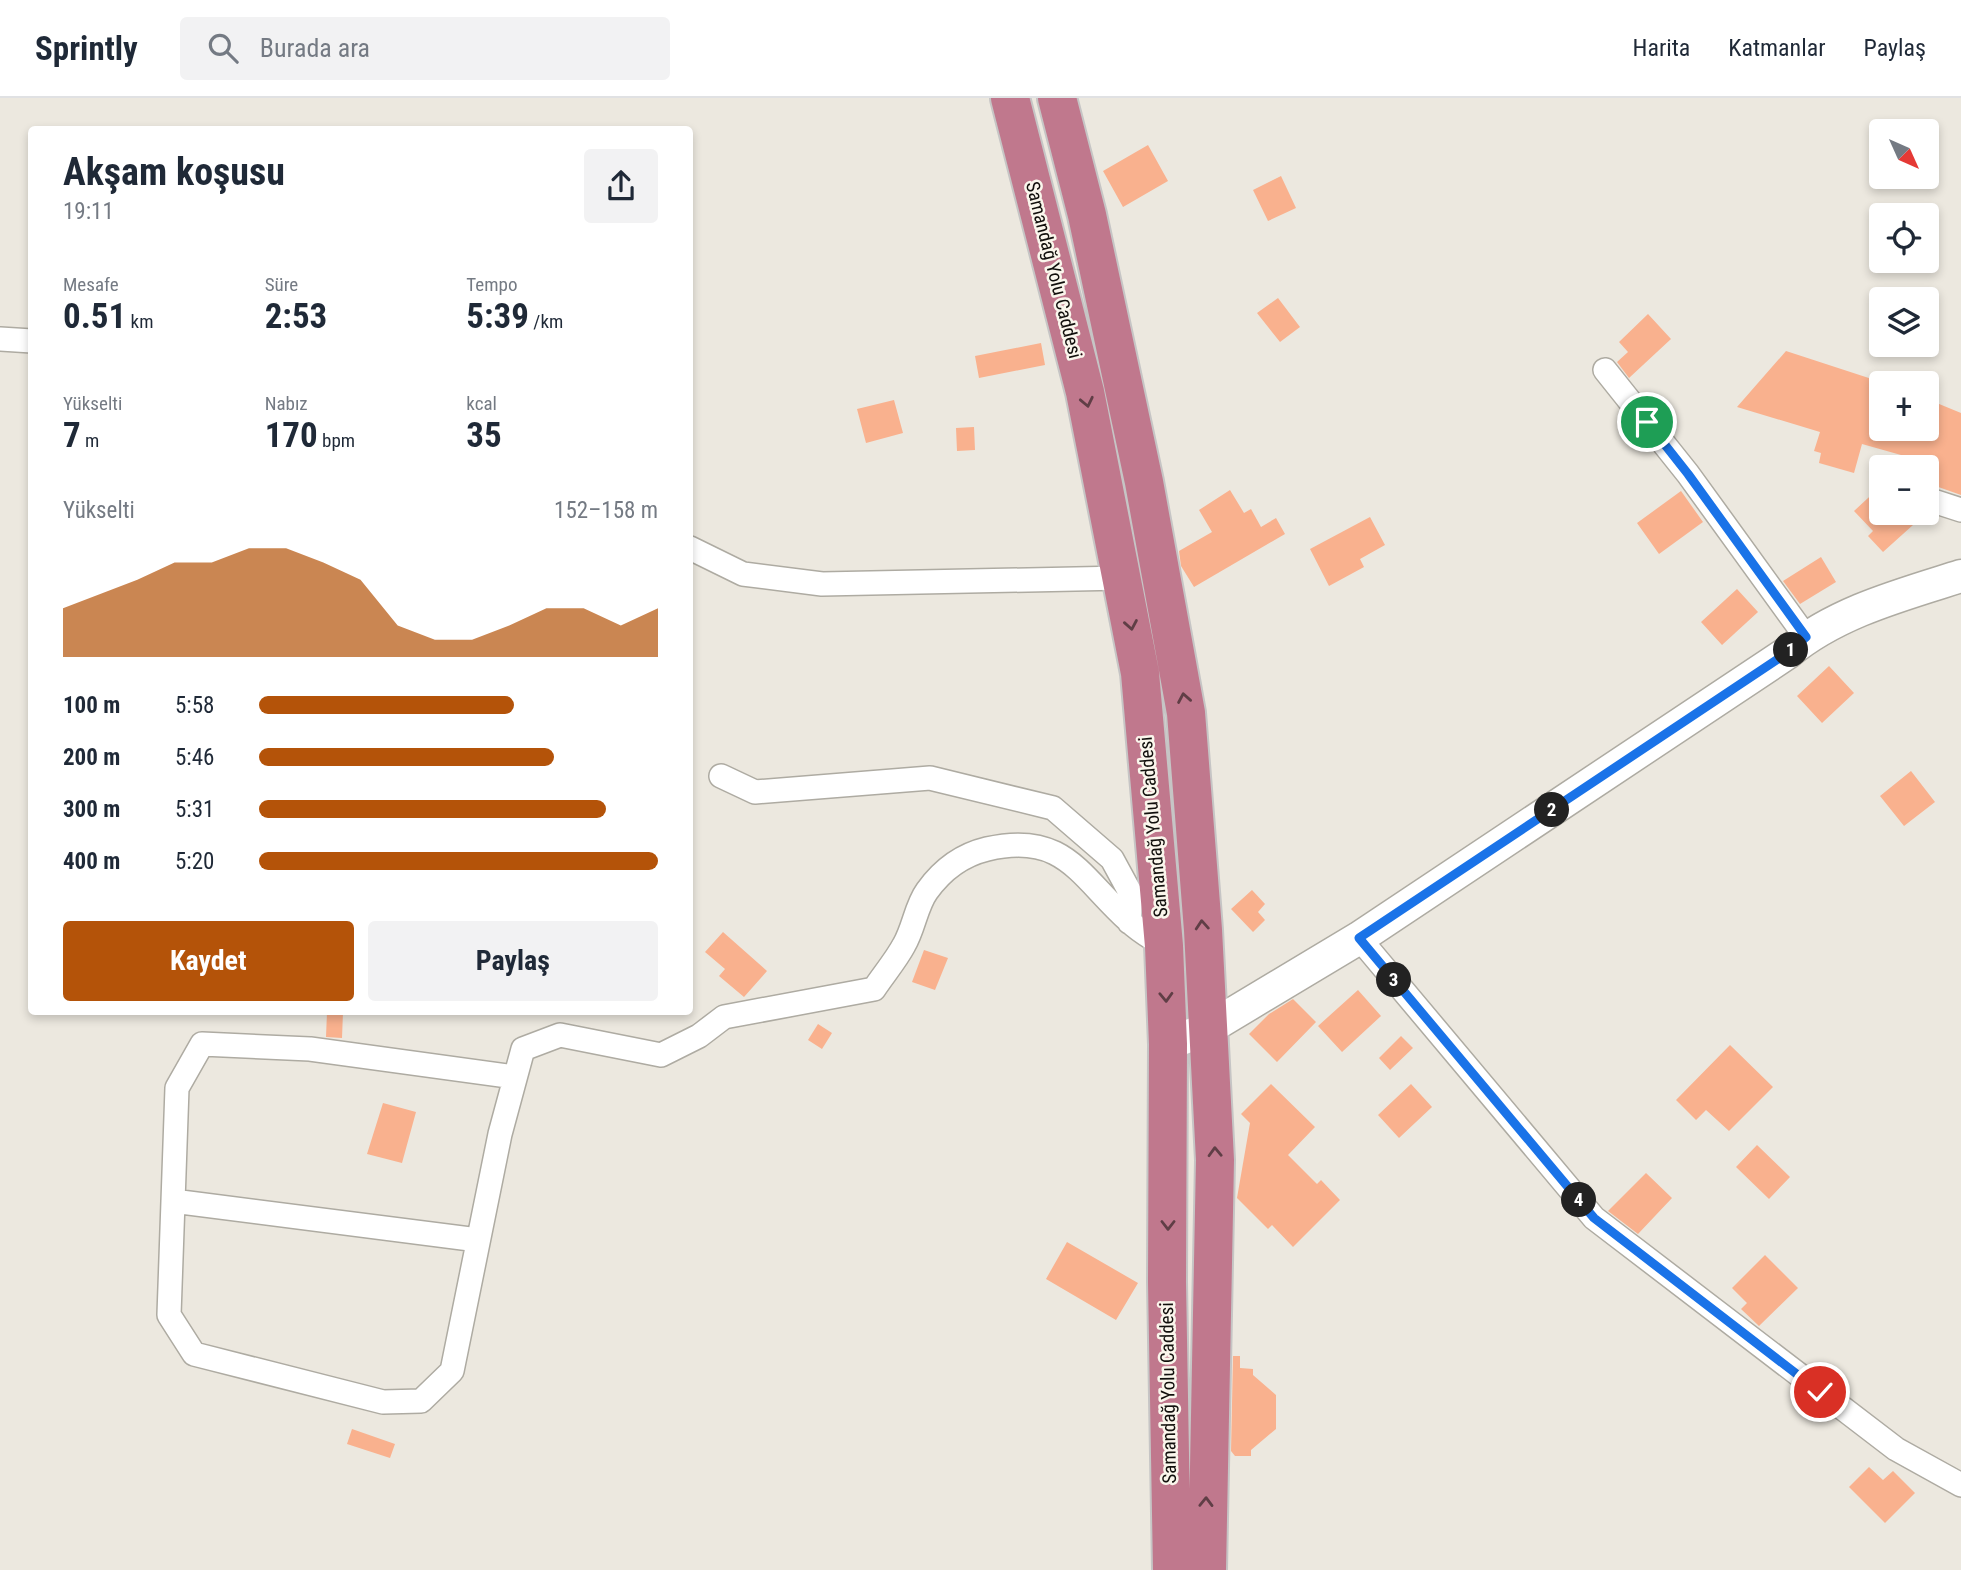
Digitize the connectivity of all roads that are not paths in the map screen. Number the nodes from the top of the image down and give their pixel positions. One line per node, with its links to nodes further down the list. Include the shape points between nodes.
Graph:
1 (1010, 98): 10 (highway, Samandağ Yolu Caddesi, one-way to 10, via 1085,392)
2 (1058, 98): 16 (highway, Samandağ Yolu Caddesi, one-way to 2, via 1186,713 1144,482)
3 (0, 339): 4 (street)
4 (28, 341)
5 (1605, 370): 11 (street, via 1688,474)
6 (1939, 503): 7 (street)
7 (1961, 510)
8 (693, 549): 10 (street, via 743,574 822,584)
9 (1961, 576): 11 (street, via 1875,603)
10 (1123, 578): 15 (highway, Samandağ Yolu Caddesi, one-way to 15, via 1140,673)
11 (1806, 637): 14 (street)
12 (721, 776): 13 (street, via 755,792 930,778 1053,808 1112,859 1131,894)
13 (1129, 922): 15 (street); 18 (street, via 1085,874 1058,854 1031,845 973,852 947,868 925,892 905,943 874,989 724,1017 661,1055 560,1035 523,1049)
14 (1359, 938): 16 (street); 21 (street, via 1594,1218 1896,1450)
15 (1164, 946): 17 (highway, Samandağ Yolu Caddesi, one-way to 17)
16 (1209, 1028): 17 (street); 23 (highway, Samandağ Yolu Caddesi, one-way to 16, via 1215,1160)
17 (1168, 1044): 22 (highway, Samandağ Yolu Caddesi, one-way to 22)
18 (514, 1077): 19 (street, via 310,1049 202,1044 177,1088); 20 (street)
19 (173, 1201): 20 (street); 20 (street, via 169,1315 194,1353 383,1402 421,1401 452,1371)
20 (478, 1240)
21 (1961, 1485)
22 (1172, 1570)
23 (1207, 1570)

